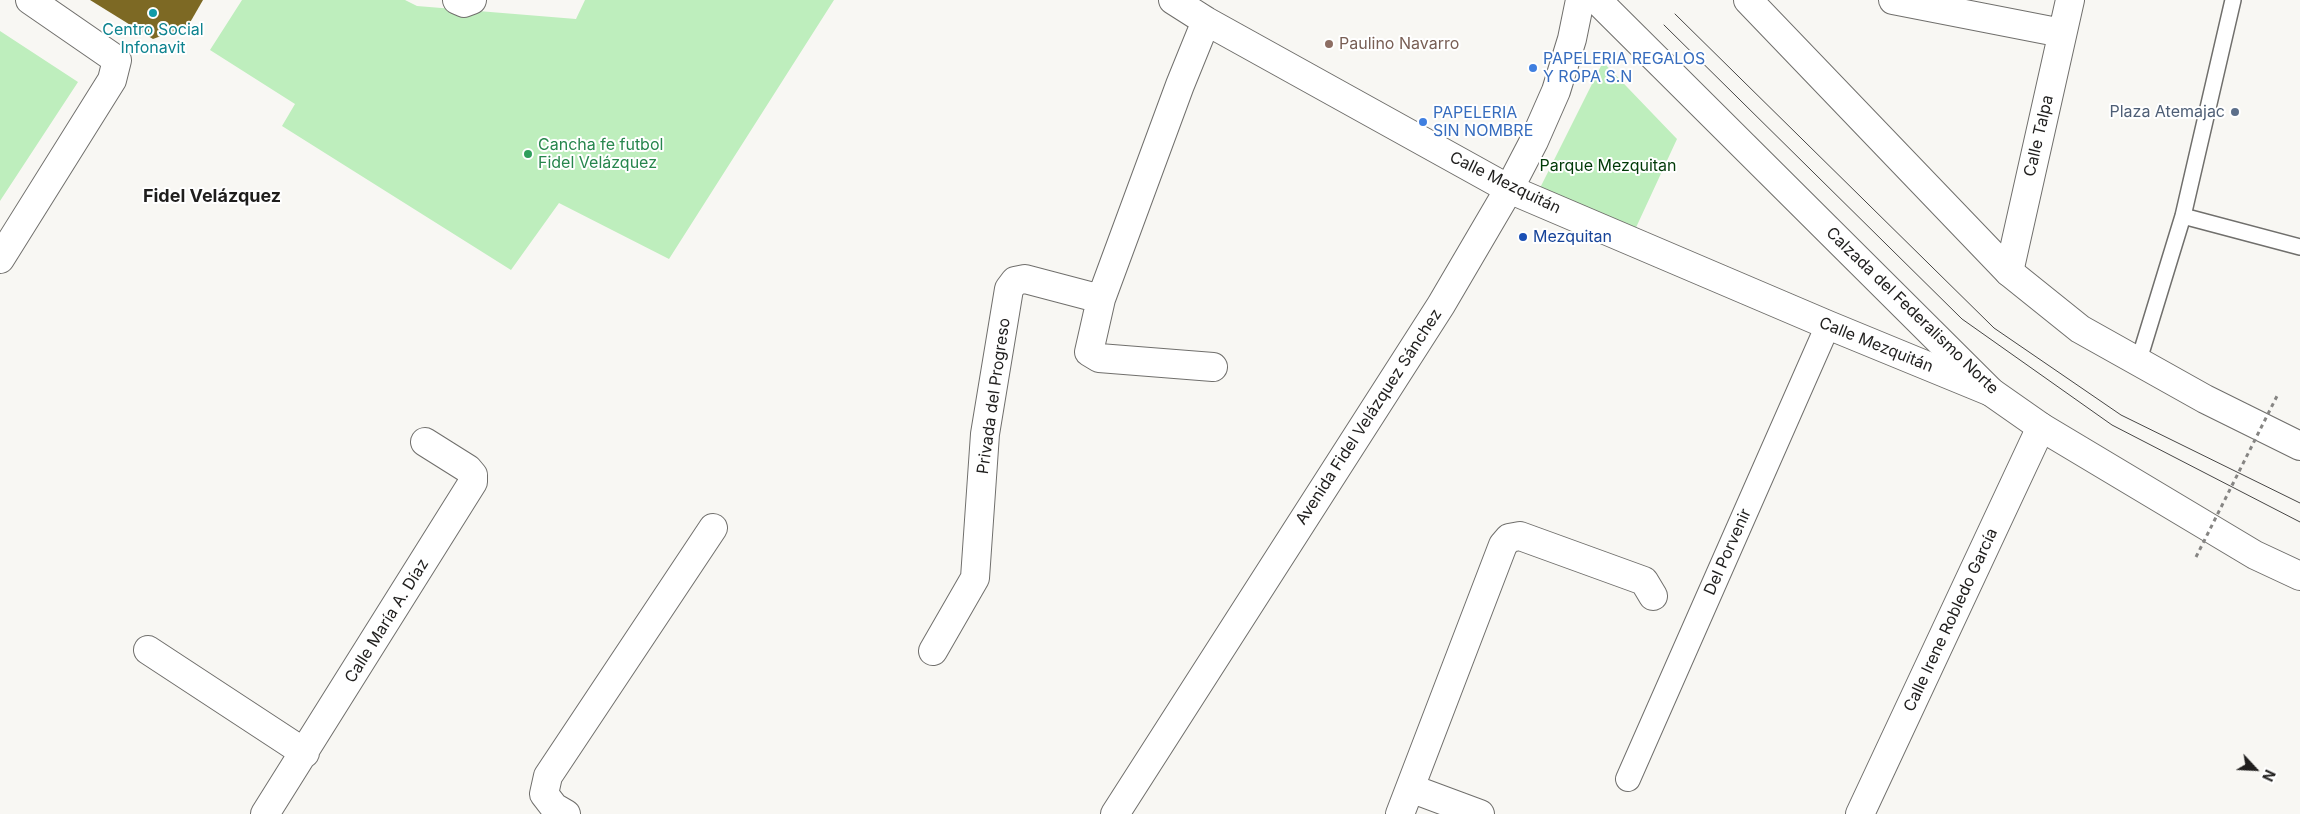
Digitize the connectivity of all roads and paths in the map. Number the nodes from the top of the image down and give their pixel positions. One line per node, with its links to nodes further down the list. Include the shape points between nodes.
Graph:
1 (30, 0): 16 (street, via 117,60 112,80)
2 (457, 0): 3 (street, via 464,3)
3 (472, 0)
4 (1173, 0): 11 (street, Calle Mezquitán)
5 (1580, 0): 13 (street, Avenida Fidel Velázquez Sánchez, via 1556,91)
6 (1597, 0): 22 (street, Calzada del Federalismo Norte)
7 (1892, 0): 12 (street)
8 (2070, 0): 12 (street, Calle Talpa)
9 (2233, 0): 14 (lane)
10 (1760, 4): 17 (street)
11 (1206, 21): 13 (street, Calle Mezquitán); 18 (street)
12 (2062, 33): 17 (street, Calle Talpa)
13 (1509, 189): 19 (street, Calle Mezquitán); 38 (street, Avenida Fidel Velázquez Sánchez, via 1441,305)
14 (2183, 216): 15 (lane); 20 (lane)
15 (2300, 247)
16 (0, 259)
17 (2009, 272): 20 (street, via 2080,329)
18 (1101, 299): 21 (street, via 1089,352 1099,358); 32 (street, Privada del Progreso, via 1025,279 1015,281 1009,289 985,434 975,578)
19 (1828, 325): 22 (street, Calle Mezquitán); 34 (street, Del Porvenir)
20 (2138, 363): 26 (street)
21 (1213, 367)
22 (1991, 392): 24 (street, Calzada del Federalismo Norte)
23 (2277, 396): 28 (path, bridge)
24 (2042, 427): 29 (street, Calzada del Federalismo Norte, via 2256,555); 41 (street, Calle Irene Robledo García)
25 (425, 442): 33 (street, Calle María A. Díaz, via 468,468 473,482)
26 (2300, 446)
27 (713, 528): 37 (street, via 548,776 544,794 554,807)
28 (2196, 558)
29 (2300, 576)
30 (1653, 596): 35 (street, via 1644,581 1520,536 1509,538 1503,545)
31 (148, 650): 33 (street)
32 (933, 651)
33 (305, 753): 36 (street, Calle María A. Díaz)
34 (1628, 779)
35 (1410, 788): 39 (street); 40 (street)
36 (265, 814)
37 (566, 814)
38 (1115, 814)
39 (1400, 814)
40 (1480, 814)
41 (1860, 814)

